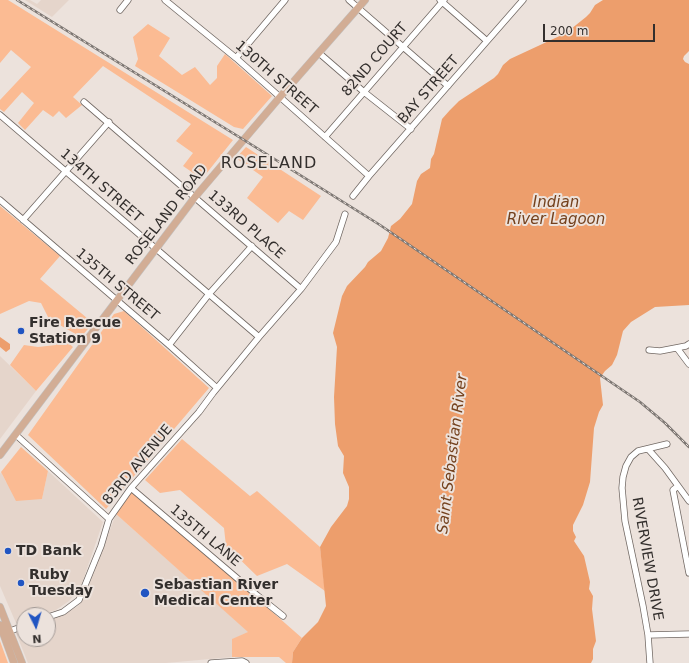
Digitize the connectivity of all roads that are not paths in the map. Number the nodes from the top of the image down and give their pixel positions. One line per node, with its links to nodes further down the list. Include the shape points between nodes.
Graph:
1 (128, 0): 9 (street)
2 (165, 0): 13 (street, 130TH STREET)
3 (285, 0): 13 (street)
4 (349, 0): 8 (street)
5 (365, 0): 8 (main road, ROSELAND ROAD)
6 (523, 0): 10 (street, BAY STREET)
7 (442, 1): 10 (street); 11 (street, 82ND COURT)
8 (358, 8): 11 (street); 12 (main road, ROSELAND ROAD)
9 (120, 10)
10 (487, 42): 14 (street, BAY STREET)
11 (404, 46): 14 (street); 15 (street, 82ND COURT)
12 (319, 53): 15 (street); 16 (main road, ROSELAND ROAD)
13 (236, 58): 16 (street, 130TH STREET)
14 (448, 86): 20 (street, BAY STREET)
15 (364, 92): 20 (street); 21 (street, 82ND COURT)
16 (280, 97): 21 (street, 130TH STREET); 25 (main road, ROSELAND ROAD)
17 (84, 102): 19 (street, 133RD PLACE)
18 (0, 115): 22 (street, 134TH STREET)
19 (109, 122): 22 (street); 25 (street, 133RD PLACE)
20 (411, 129): 23 (street, BAY STREET)
21 (325, 137): 23 (street, 130TH STREET)
22 (66, 171): 28 (street); 30 (street, 134TH STREET)
23 (369, 176): 24 (street, BAY STREET)
24 (353, 196)
25 (195, 197): 29 (street, 133RD PLACE); 30 (main road, ROSELAND ROAD)
26 (0, 200): 28 (street, 135TH STREET)
27 (345, 214): 31 (street, via 336,242)
28 (23, 220): 33 (street, 135TH STREET)
29 (252, 246): 31 (street, 133RD PLACE); 32 (street)
30 (156, 249): 32 (street, 134TH STREET); 33 (main road, ROSELAND ROAD)
31 (301, 289): 34 (street)
32 (209, 294): 34 (street, 134TH STREET); 36 (street)
33 (117, 301): 36 (street, 135TH STREET); 41 (main road, ROSELAND ROAD)
34 (259, 337): 40 (street)
35 (689, 344): 37 (street)
36 (169, 345): 40 (street, 135TH STREET)
37 (677, 348): 38 (street); 39 (street)
38 (649, 350)
39 (689, 364)
40 (217, 388): 46 (street, 83RD AVENUE)
41 (16, 435): 44 (main road, ROSELAND ROAD); 48 (street)
42 (667, 444): 43 (street, RIVERVIEW DRIVE)
43 (648, 449): 45 (street); 57 (street, RIVERVIEW DRIVE, via 638,451 631,457 626,466 622,488 625,521)
44 (0, 455)
45 (678, 486): 47 (street); 49 (street, via 673,490)
46 (132, 488): 48 (street, 83RD AVENUE); 52 (street, 135TH LANE)
47 (689, 502)
48 (109, 519): 51 (street, 83RD AVENUE, via 79,600)
49 (689, 573)
50 (0, 607): 55 (main road)
51 (56, 614)
52 (283, 616)
53 (0, 625): 55 (main road); 58 (main road)
54 (16, 629): 55 (street)
55 (10, 631): 59 (main road)
56 (689, 634): 57 (street)
57 (648, 635): 62 (street, RIVERVIEW DRIVE)
58 (14, 663)
59 (22, 663)
60 (211, 663): 61 (street, via 242,660)
61 (246, 663)
62 (650, 663)

